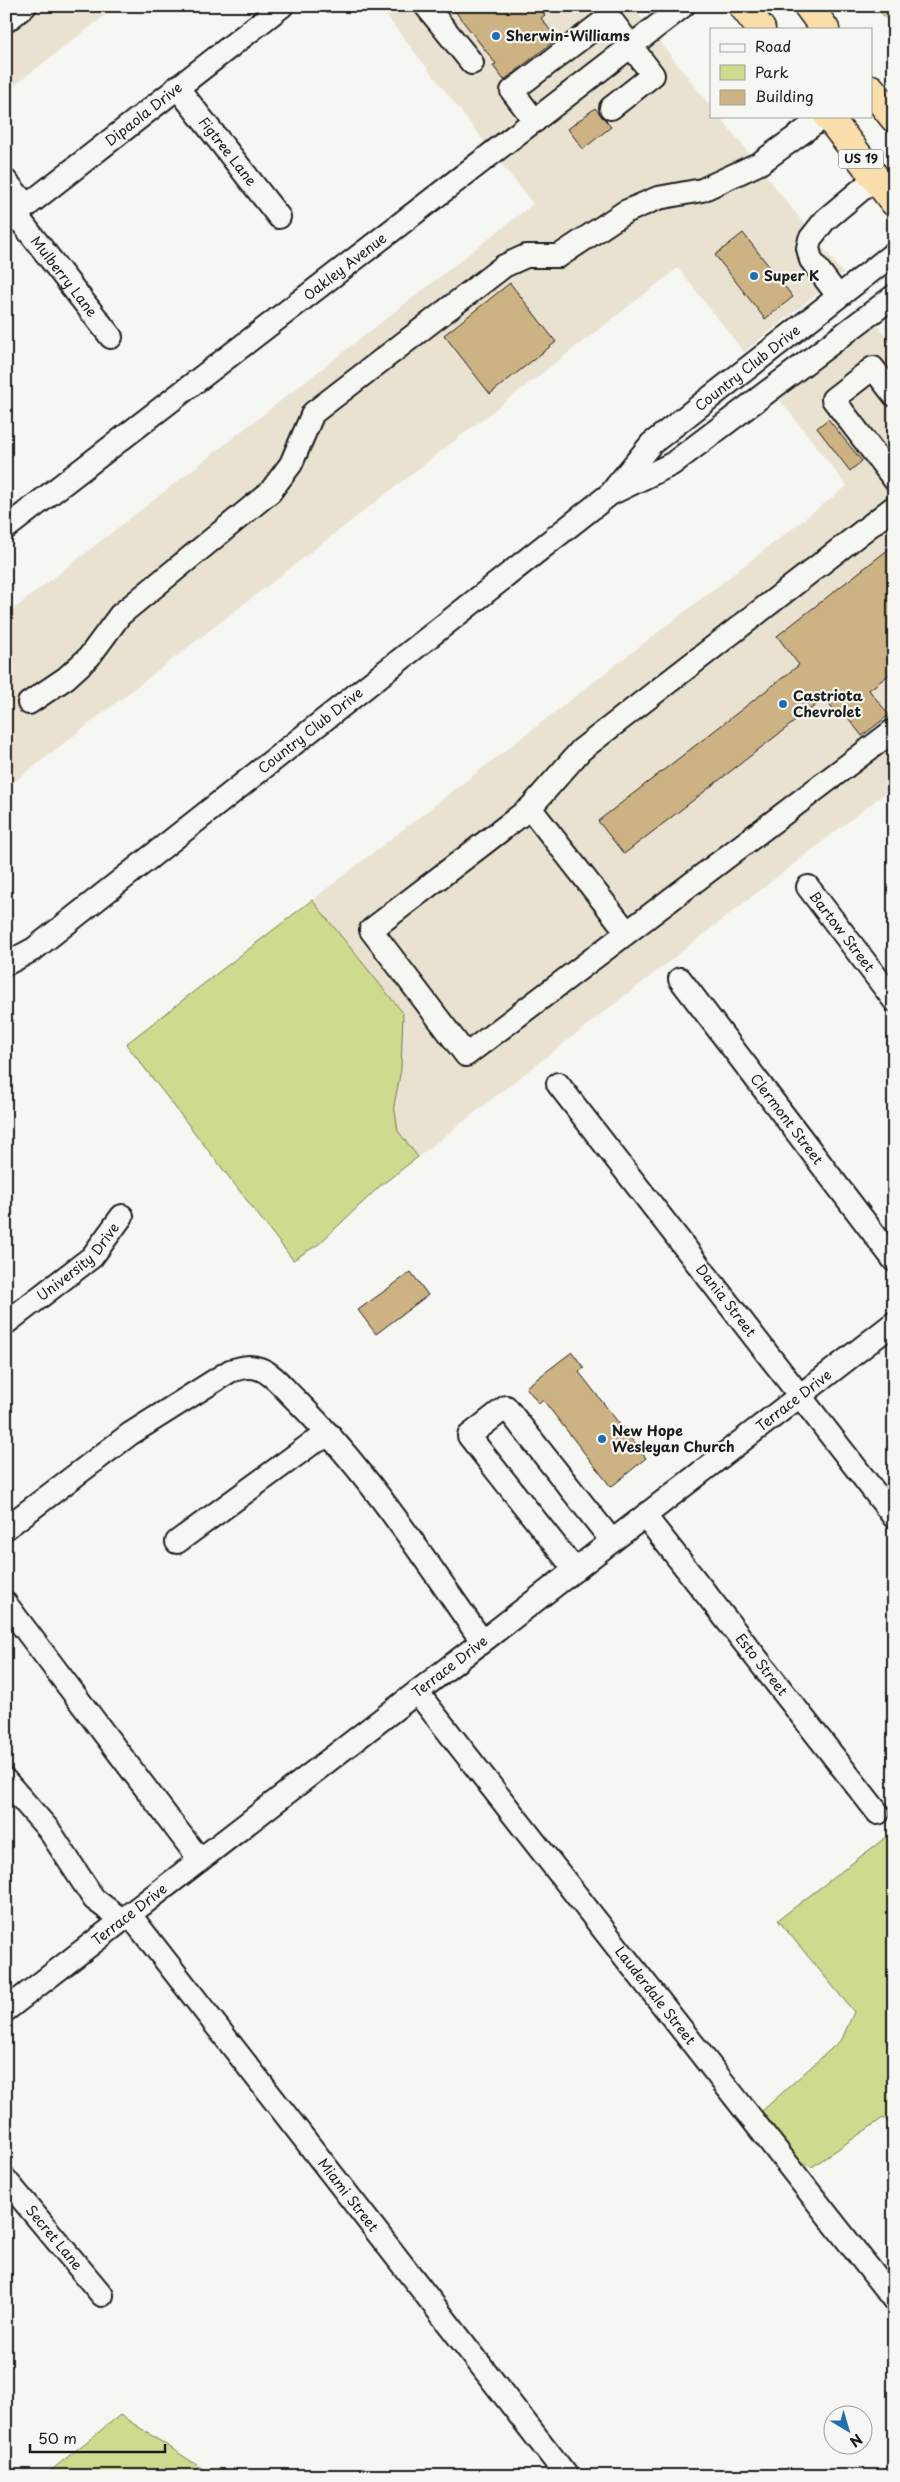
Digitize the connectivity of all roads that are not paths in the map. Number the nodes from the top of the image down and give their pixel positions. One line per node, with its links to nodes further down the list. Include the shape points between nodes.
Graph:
1 (25, 6): 7 (street)
2 (282, 6): 12 (street, Dipaola Drive)
3 (426, 6): 11 (street)
4 (683, 6): 10 (street, Oakley Avenue)
5 (743, 6): 8 (highway)
6 (808, 6): 9 (highway)
7 (6, 21)
8 (760, 28)
9 (824, 28)
10 (631, 46): 14 (street, via 653,75); 18 (street, Oakley Avenue); 18 (street, via 609,17 512,91)
11 (472, 63)
12 (177, 87): 22 (street, Dipaola Drive); 23 (street, Figtree Lane)
13 (872, 89): 15 (highway)
14 (611, 108)
15 (892, 113)
16 (824, 118): 37 (street, via 760,163 702,190 658,198 625,212 559,256 526,256 504,266 313,413 291,464 270,492 120,614 89,657 66,678)
17 (829, 118): 19 (highway, US 19)
18 (534, 121): 36 (street, Oakley Avenue)
19 (875, 178): 21 (highway, US 19); 25 (street, via 825,220 810,239 811,260)
20 (6, 182): 22 (street, Mulberry Lane)
21 (894, 202)
22 (16, 214): 28 (street, Mulberry Lane)
23 (279, 217)
24 (894, 253): 25 (street, Country Club Drive)
25 (838, 296): 27 (street, Country Club Drive)
26 (894, 296): 29 (street, Country Club Drive)
27 (793, 331): 29 (street); 30 (street, Country Club Drive)
28 (111, 338)
29 (812, 356): 32 (street, Country Club Drive)
30 (737, 375): 32 (street); 34 (street, Country Club Drive, via 651,444)
31 (894, 394): 33 (street, via 873,368 833,400)
32 (756, 399): 34 (street, Country Club Drive, via 672,464)
33 (894, 479)
34 (610, 494): 42 (street, Country Club Drive, via 34,949)
35 (894, 507): 39 (street, via 581,750)
36 (6, 528)
37 (29, 703)
38 (894, 730): 41 (street)
39 (530, 808): 41 (street); 41 (street, via 371,930 466,1055)
40 (808, 887): 44 (street, Bartow Street)
41 (627, 932)
42 (6, 964)
43 (680, 979): 47 (street, Clermont Street)
44 (894, 1000)
45 (558, 1084): 50 (street, Dania Street)
46 (122, 1216): 48 (street, University Drive, via 92,1257)
47 (894, 1260)
48 (6, 1323)
49 (894, 1323): 50 (street, Terrace Drive)
50 (800, 1396): 52 (street, Terrace Drive); 53 (street, Dania Street)
51 (330, 1435): 54 (street, via 274,1379 260,1369 245,1366 230,1371 130,1434); 56 (street, via 311,1444); 59 (street, via 376,1490)
52 (645, 1516): 55 (street, Terrace Drive); 62 (street, Esto Street)
53 (894, 1518)
54 (6, 1528)
55 (612, 1541): 57 (street, Terrace Drive); 57 (street, via 506,1406 469,1436)
56 (176, 1542)
57 (575, 1570): 59 (street, Terrace Drive)
58 (6, 1604): 63 (street)
59 (482, 1642): 60 (street, Terrace Drive)
60 (417, 1692): 63 (street, Terrace Drive); 68 (street, Lauderdale Street)
61 (6, 1781): 64 (street, Miami Street, via 49,1830 94,1899)
62 (878, 1813)
63 (200, 1860): 64 (street, Terrace Drive)
64 (126, 1918): 65 (street, Terrace Drive); 69 (street, Miami Street)
65 (6, 2010)
66 (6, 2180): 67 (street, Secret Lane)
67 (102, 2295)
68 (894, 2300)
69 (566, 2476)

